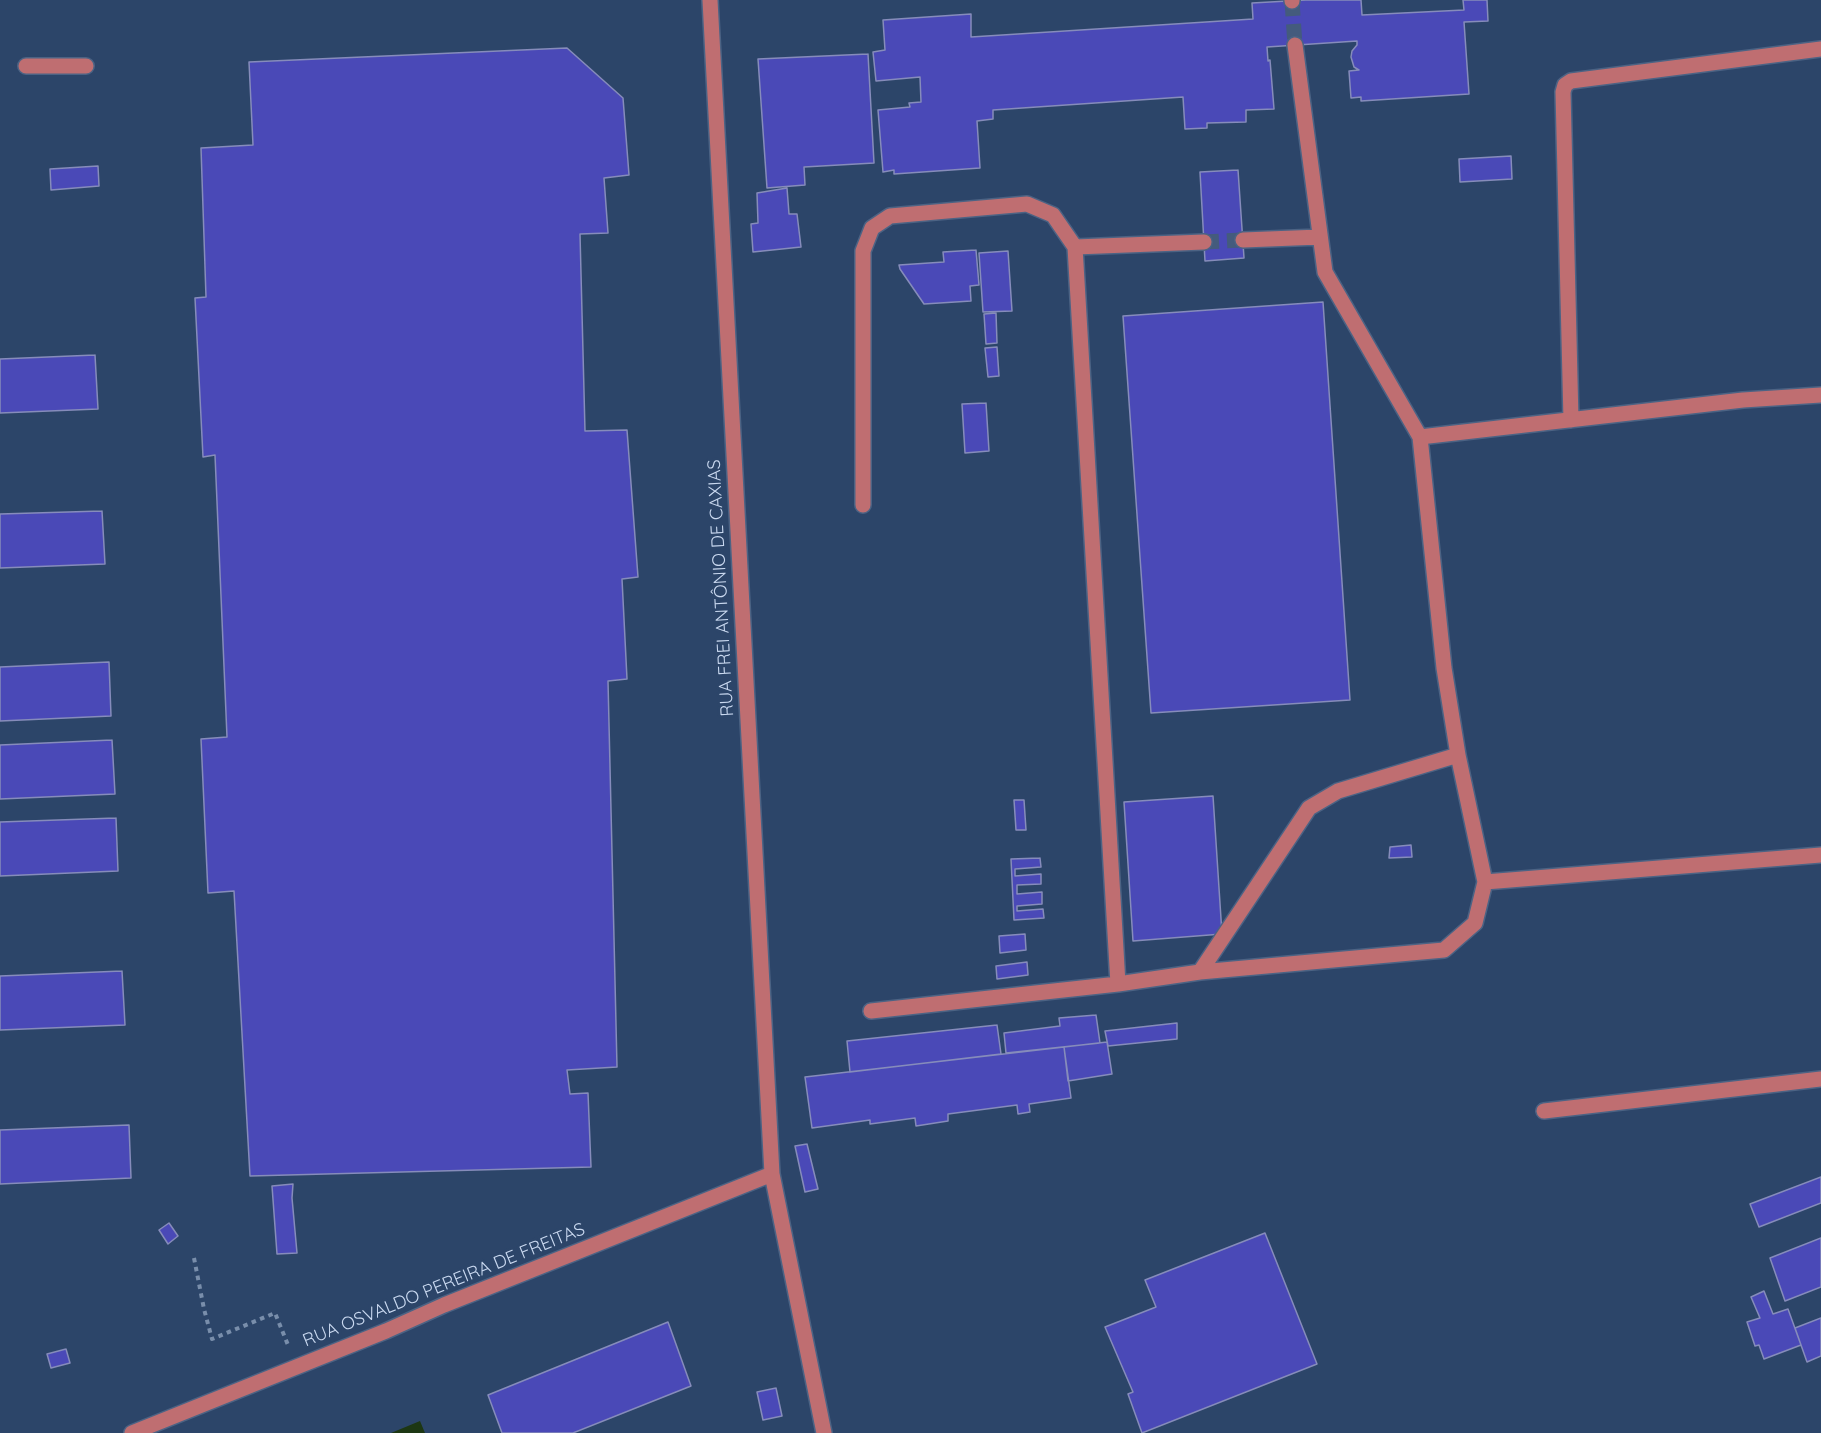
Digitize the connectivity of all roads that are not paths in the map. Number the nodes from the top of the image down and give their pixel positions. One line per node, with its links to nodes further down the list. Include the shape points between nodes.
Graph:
1 (710, 0): 22 (street, RUA FREI ANTÔNIO DE CAXIAS)
2 (1295, 45): 6 (street)
3 (1821, 50): 11 (street, via 1571,81 1565,85)
4 (26, 66): 5 (street)
5 (86, 66)
6 (1320, 237): 7 (street); 12 (street, via 1325,272)
7 (1243, 240)
8 (1204, 242): 9 (street)
9 (1075, 246): 13 (street, via 1053,215 1027,204 890,216 872,228 863,251); 18 (street)
10 (1821, 395): 11 (street)
11 (1571, 420): 12 (street)
12 (1420, 437): 14 (street, via 1444,668)
13 (863, 505)
14 (1458, 755): 16 (street); 17 (street, via 1338,791 1309,808)
15 (1821, 855): 16 (street)
16 (1485, 882): 17 (street, via 1475,923 1444,950)
17 (1200, 972): 18 (street)
18 (1118, 984): 19 (street)
19 (871, 1011)
20 (1821, 1079): 21 (street)
21 (1544, 1111)
22 (772, 1174): 23 (street, RUA OSVALDO PEREIRA DE FREITAS); 24 (street, RUA FREI ANTÔNIO DE CAXIAS)
23 (132, 1433)
24 (824, 1433)

